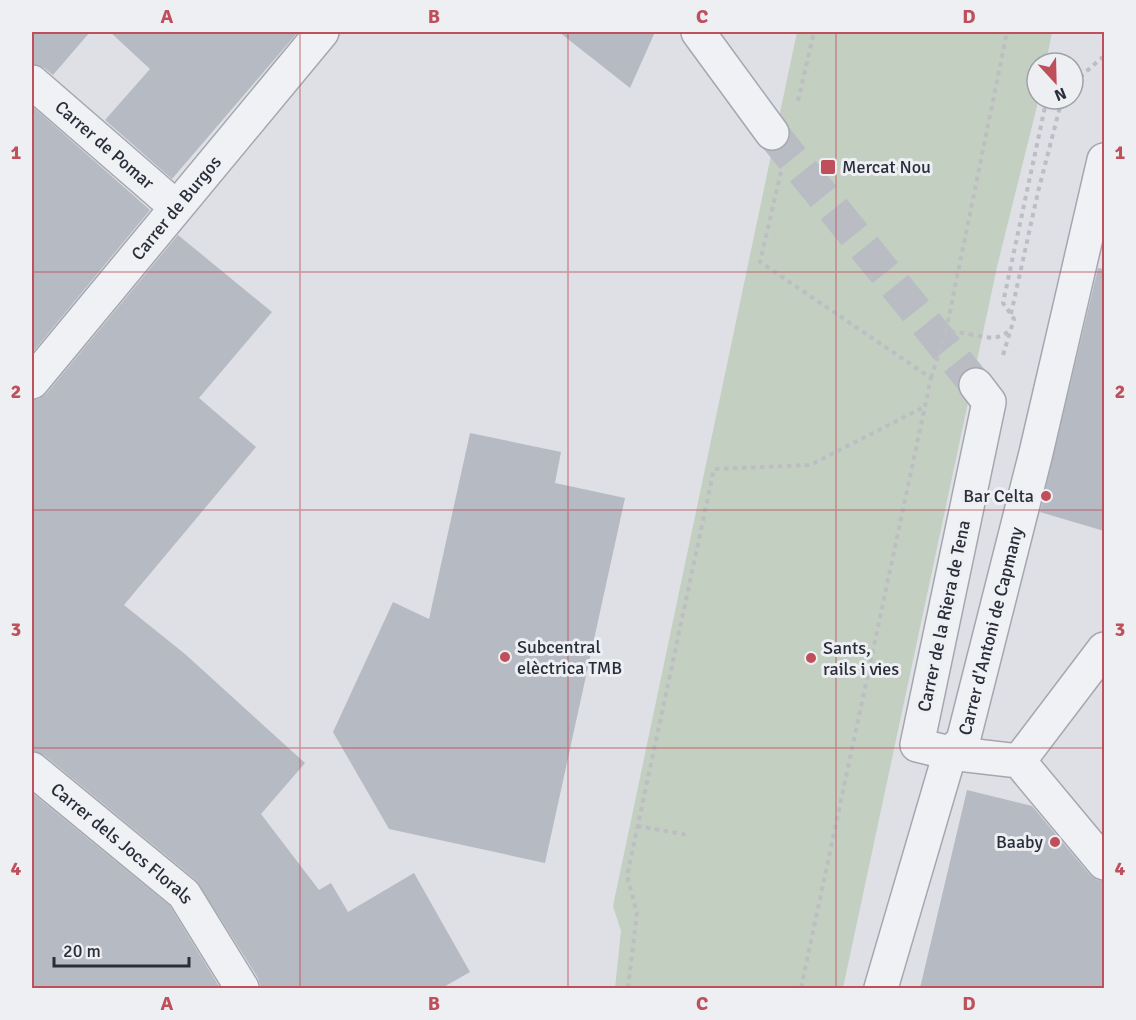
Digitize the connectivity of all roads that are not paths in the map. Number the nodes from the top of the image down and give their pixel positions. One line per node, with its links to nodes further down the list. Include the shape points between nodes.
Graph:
1 (322, 32): 6 (street, Carrer de Burgos)
2 (698, 32): 4 (street)
3 (32, 82): 6 (street, Carrer de Pomar)
4 (784, 122)
5 (1104, 160): 10 (street, Carrer d'Antoni de Capmany, via 1036,453 963,741)
6 (176, 207): 7 (street, Carrer de Burgos)
7 (32, 382)
8 (983, 394): 10 (street, Carrer de la Riera de Tena, via 917,745)
9 (1104, 650): 11 (street)
10 (950, 753): 11 (street); 15 (street, Carrer d'Antoni de Capmany)
11 (1019, 761): 13 (street)
12 (32, 769): 14 (street, Carrer dels Jocs Florals, via 184,894)
13 (1104, 863)
14 (242, 988)
15 (881, 988)

